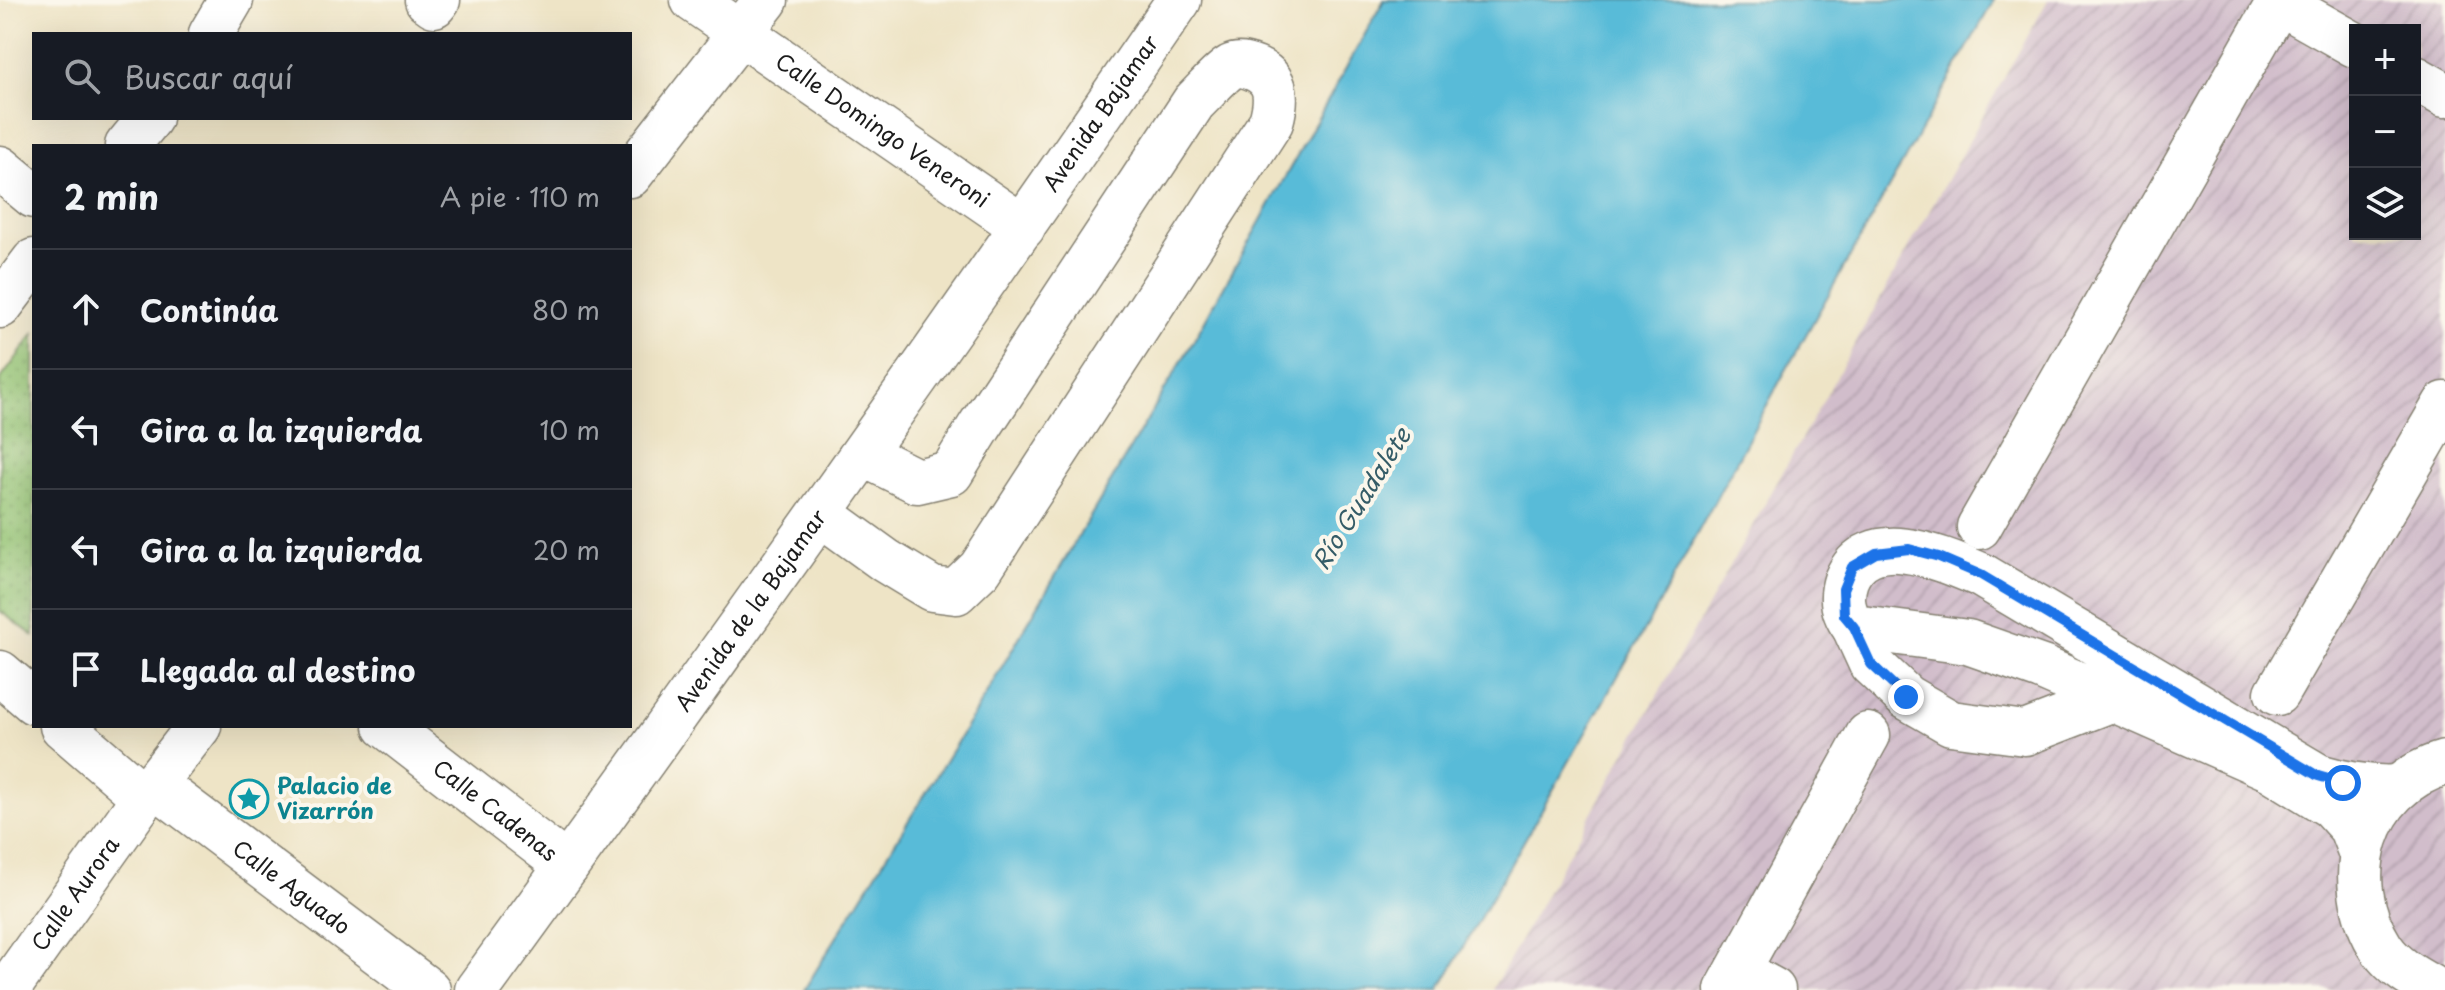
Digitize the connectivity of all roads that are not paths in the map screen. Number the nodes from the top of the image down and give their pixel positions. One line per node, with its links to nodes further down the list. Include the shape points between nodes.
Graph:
1 (231, 0): 8 (street)
2 (427, 0): 3 (street, via 434,5)
3 (438, 0)
4 (693, 0): 7 (street, Calle Domingo Veneroni)
5 (1179, 0): 17 (street, Avenida Bajamar)
6 (2280, 1): 9 (street); 23 (street)
7 (754, 16): 15 (street); 17 (street, Calle Domingo Veneroni)
8 (212, 32)
9 (2349, 41)
10 (2421, 81): 11 (street)
11 (2445, 95)
12 (148, 120): 13 (street)
13 (129, 144)
14 (0, 168): 16 (street)
15 (632, 172)
16 (32, 194)
17 (1023, 227): 21 (street, Avenida de la Bajamar)
18 (32, 264): 19 (street)
19 (0, 306)
20 (2445, 404): 26 (street)
21 (863, 454): 22 (street, Avenida de la Bajamar); 22 (street, via 917,481 951,473 1194,102 1231,67 1245,64 1273,82 1277,101 1271,122 980,569 956,592 932,589)
22 (821, 514): 37 (street, Avenida de la Bajamar)
23 (1979, 527)
24 (1854, 627): 27 (street, via 1968,642); 27 (street, via 1871,664 1906,697 1951,723 2025,733); 34 (street, via 1844,615 1843,589 1852,567 1876,553 1909,549 1939,557 1981,575 2318,776 2377,789)
25 (0, 673): 28 (street)
26 (2277, 693)
27 (2113, 699): 36 (street, via 2271,769 2331,806 2351,828)
28 (32, 700)
29 (65, 728): 35 (street, Calle Aguado)
30 (197, 728): 35 (street, Calle Aurora)
31 (389, 728): 37 (street, Calle Cadenas)
32 (1868, 735): 39 (street)
33 (2445, 763): 34 (street)
34 (2399, 787): 36 (street, via 2374,817)
35 (149, 790): 40 (street, Calle Aurora); 41 (street, Calle Aguado)
36 (2361, 854): 38 (street, via 2359,888)
37 (567, 866): 42 (street, Avenida de la Bajamar)
38 (2386, 971): 43 (street, via 2407,974)
39 (1746, 984)
40 (7, 990)
41 (428, 990)
42 (477, 990)
43 (2436, 990)

